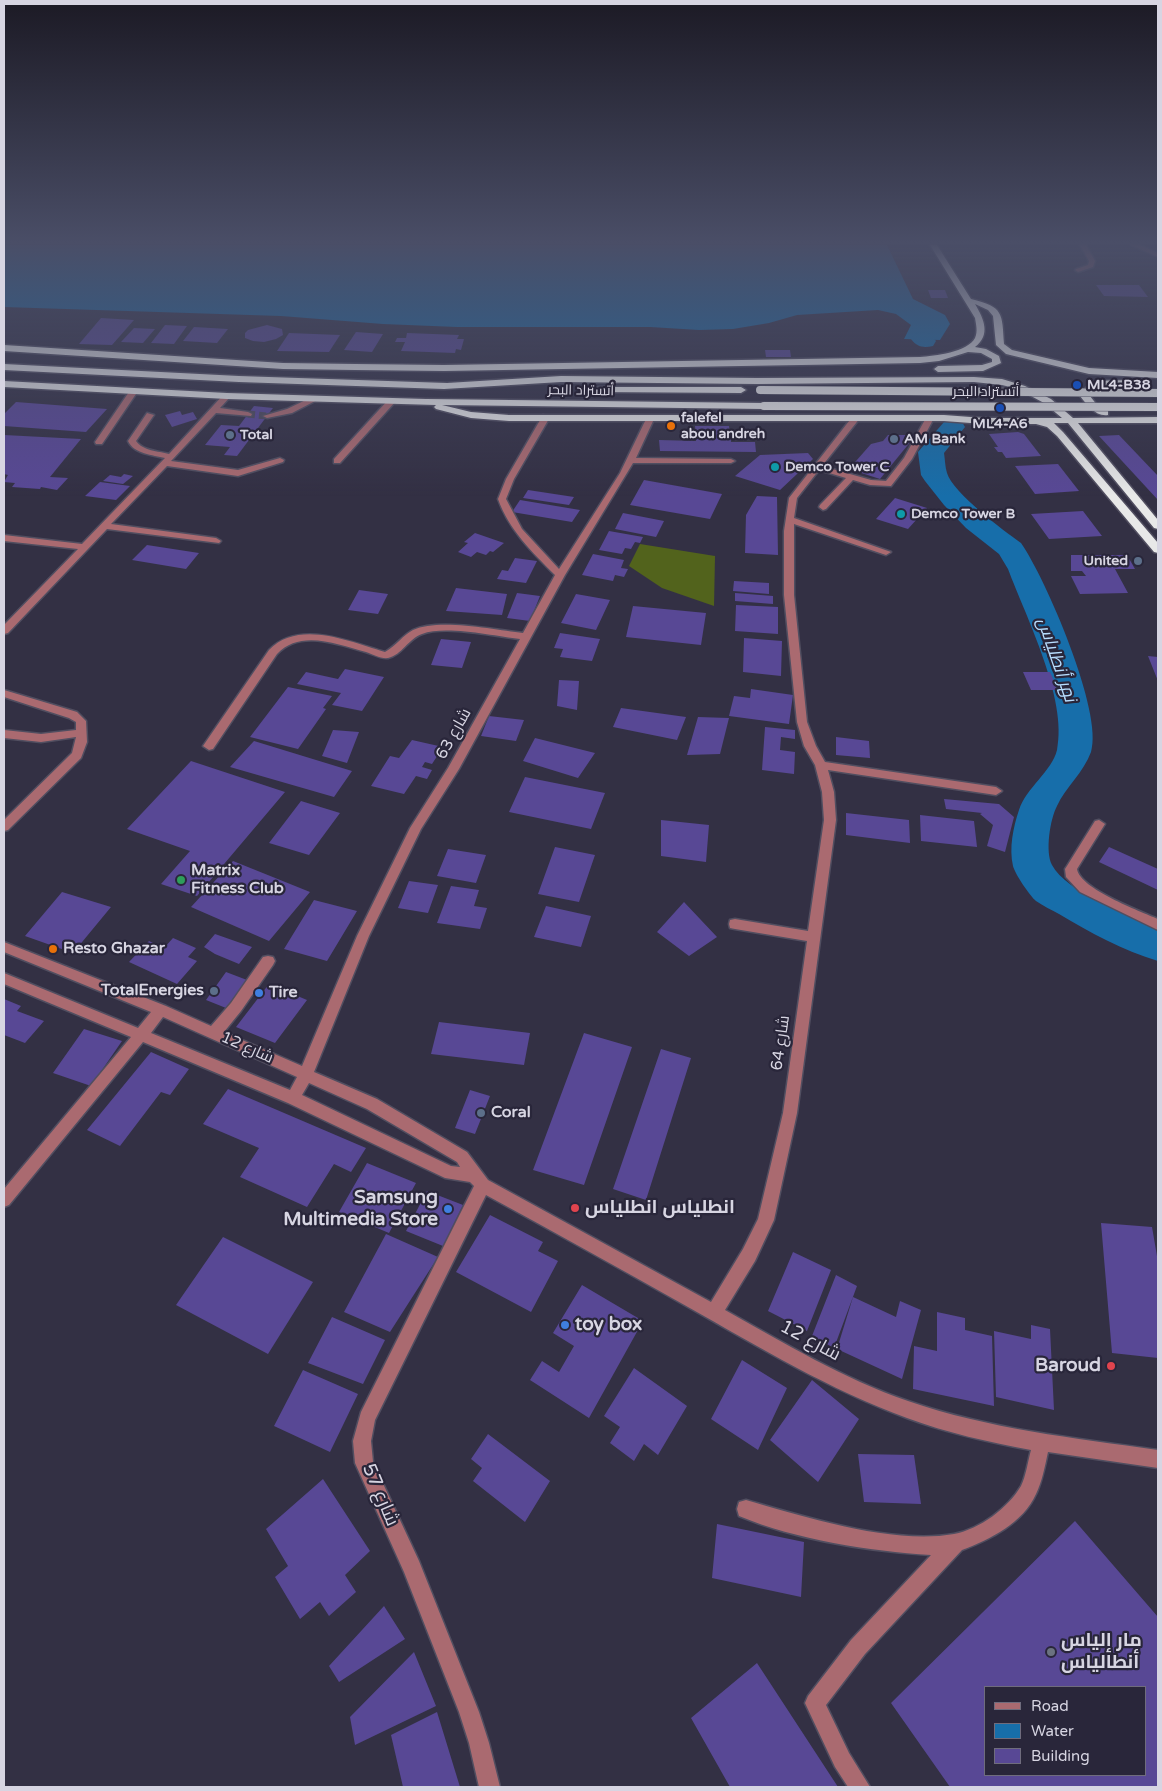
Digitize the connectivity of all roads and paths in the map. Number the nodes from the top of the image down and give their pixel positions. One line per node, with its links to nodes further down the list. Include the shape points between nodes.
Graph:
1 (981, 329): 4 (highway, via 978,341)
2 (999, 329): 9 (highway, via 1000,345 1009,352 1089,371)
3 (4, 348): 6 (highway, via 319,366 444,368)
4 (968, 349): 6 (highway, via 920,360); 12 (highway, via 989,353 997,363 983,368 841,372)
5 (4, 358): 8 (highway)
6 (612, 364): 10 (highway)
7 (4, 367): 8 (highway, أتستراد البحر)
8 (61, 370): 15 (highway, أتستراد البحر)
9 (1158, 375)
10 (711, 379): 12 (highway); 15 (highway, via 496,380)
11 (908, 379): 12 (highway); 32 (highway, via 1000,386 1019,395 1028,408 1012,416); 34 (highway, via 978,380 1015,385 1045,400)
12 (755, 381)
13 (1158, 383): 35 (highway, via 1100,384 1087,390 1085,396 1094,407)
14 (4, 384): 18 (highway, أتستراد البحر)
15 (444, 386): 16 (highway, أتستراد البحر)
16 (555, 389)
17 (594, 390): 19 (highway, أتستراد البحر, bridge)
18 (134, 391): 20 (highway, أتستراد البحر); 38 (street)
19 (1158, 393)
20 (227, 396): 21 (highway, أتستراد البحر); 25 (street)
21 (315, 399): 22 (highway, أتستراد البحر); 28 (street, via 289,411)
22 (392, 401): 23 (highway, أتستراد البحر); 42 (street)
23 (426, 402): 24 (highway, أتستراد البحر, bridge); 29 (highway, via 449,412 468,415)
24 (1158, 407)
25 (214, 410): 26 (street); 39 (street)
26 (248, 414)
27 (150, 415): 39 (street, via 133,444)
28 (267, 416)
29 (546, 417): 33 (highway); 55 (street, via 502,499 519,530)
30 (856, 418): 31 (highway); 33 (highway); 44 (street, شارع 64)
31 (930, 418): 32 (highway); 45 (street, via 908,459 888,484)
32 (944, 418): 37 (highway)
33 (650, 419): 41 (street, شارع 63)
34 (1070, 420): 35 (highway); 37 (highway); 49 (highway)
35 (1126, 420): 36 (highway)
36 (1158, 420)
37 (1031, 421): 53 (highway, via 1046,424 1057,431)
38 (99, 442)
39 (168, 460): 40 (street, via 238,473); 48 (street)
40 (280, 460)
41 (631, 460): 43 (street); 55 (street, شارع 63)
42 (337, 461)
43 (731, 461)
44 (816, 467): 45 (street); 47 (street, شارع 64, via 793,498)
45 (851, 477): 46 (street)
46 (823, 507)
47 (789, 520): 54 (street); 62 (street, شارع 64, via 789,595 802,722)
48 (105, 526): 51 (street); 52 (street)
49 (1158, 526)
50 (4, 538): 52 (street)
51 (216, 541)
52 (84, 547): 56 (street)
53 (1158, 550)
54 (886, 552)
55 (560, 576): 57 (street, شارع 63)
56 (4, 631)
57 (525, 636): 61 (street, via 438,628 422,630 410,635 395,652 386,655 317,638 283,642); 75 (street, شارع 63, via 381,895)
58 (4, 693): 59 (street, via 73,714 81,721)
59 (82, 733): 60 (street, via 41,738); 65 (street, via 77,755)
60 (4, 734)
61 (209, 746)
62 (821, 765): 63 (street); 68 (street, شارع 64, via 828,792 830,820)
63 (996, 791)
64 (1099, 824): 67 (street, via 1071,869 1072,878 1084,889)
65 (4, 827)
66 (735, 924): 68 (street)
67 (1158, 924)
68 (813, 937): 79 (street, شارع 64, via 790,1113 766,1220)
69 (4, 947): 72 (street, شارع 12)
70 (268, 961): 74 (street)
71 (4, 978): 73 (street, شارع 12)
72 (161, 1010): 73 (street); 74 (street, شارع 12)
73 (140, 1034): 76 (street, شارع 12); 78 (street)
74 (214, 1034): 75 (street, شارع 12)
75 (306, 1074): 76 (street, شارع 63); 77 (street, شارع 12, via 372,1104 444,1144 462,1156)
76 (293, 1098): 77 (street, شارع 12, via 450,1173)
77 (478, 1180): 79 (street, شارع 12); 84 (street, شارع 57, via 370,1411 362,1441 364,1463 412,1568 469,1712)
78 (4, 1200)
79 (714, 1312): 80 (street, شارع 12, via 818,1370 888,1402 962,1426)
80 (1042, 1443): 81 (street, شارع 12); 83 (street, via 1029,1490 1008,1516 977,1535)
81 (1158, 1459)
82 (746, 1509): 83 (street, via 821,1531 882,1542 931,1546)
83 (956, 1543): 85 (street, via 858,1647 815,1703 842,1760)
84 (489, 1787)
85 (860, 1787)

